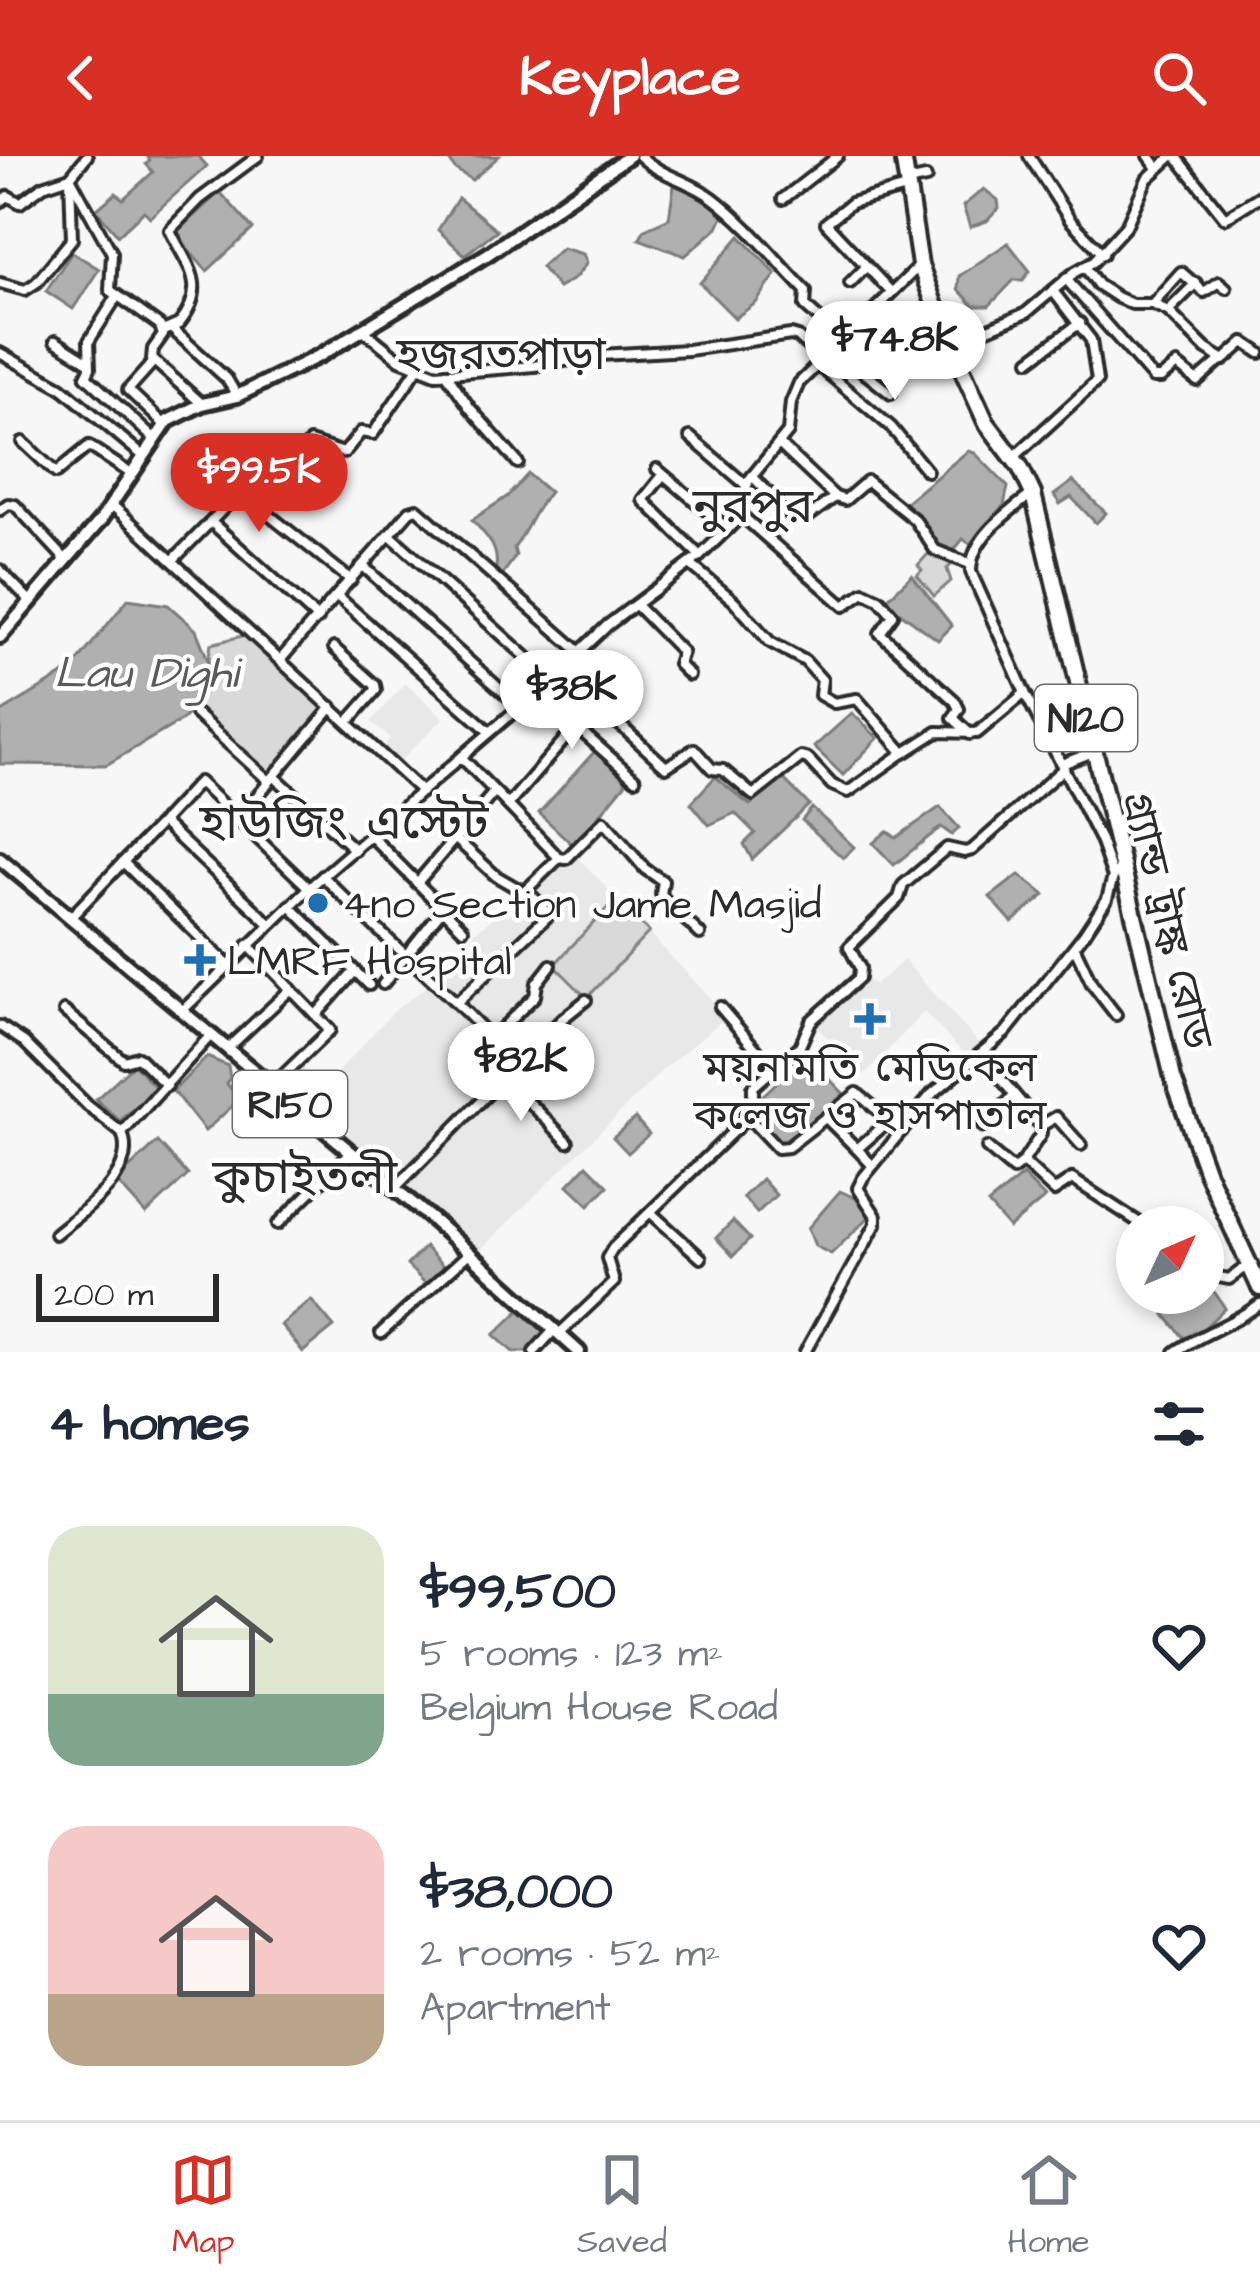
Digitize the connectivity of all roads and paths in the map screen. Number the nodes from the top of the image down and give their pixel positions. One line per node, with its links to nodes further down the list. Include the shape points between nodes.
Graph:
1 (87, 156): 11 (street)
2 (258, 156): 34 (street, via 170,230 194,273 191,306)
3 (629, 156): 33 (main road)
4 (640, 156): 36 (street, via 729,212 806,291 805,306)
5 (903, 156): 13 (highway, গ্র্যান্ড ট্রাঙ্ক রোড / N120)
6 (1029, 156): 17 (street)
7 (1149, 156): 10 (street)
8 (1174, 156): 10 (street); 14 (street, via 1222,217)
9 (832, 157): 15 (street)
10 (1158, 168): 17 (street)
11 (70, 177): 16 (street, via 20,203 8,196); 22 (street, via 72,239 25,290); 28 (street, via 112,254)
12 (926, 178): 13 (street)
13 (907, 185): 18 (highway, গ্র্যান্ড ট্রাঙ্ক রোড / N120); 20 (street, via 861,198 828,221)
14 (1260, 196)
15 (783, 199)
16 (0, 202)
17 (1103, 254): 19 (street)
18 (920, 265): 27 (street); 32 (highway, গ্র্যান্ড ট্রাঙ্ক রোড / N120)
19 (1085, 267): 21 (street); 29 (street, via 1126,302)
20 (866, 268): 23 (street); 27 (street)
21 (1066, 279): 26 (street); 40 (street, via 1154,378 1177,365 1197,381)
22 (0, 283)
23 (850, 283)
24 (1196, 284): 25 (street, via 1204,292 1219,282); 29 (street, via 1181,272); 30 (street)
25 (1226, 288)
26 (1053, 291): 31 (street); 37 (street, via 1026,313)
27 (891, 292): 36 (street)
28 (116, 298): 34 (street); 42 (street, via 89,341)
29 (1152, 304): 30 (street)
30 (1168, 311): 40 (street)
31 (1080, 323): 41 (street); 57 (street, via 1095,348 1097,381)
32 (941, 325): 37 (highway, গ্র্যান্ড ট্রাঙ্ক রোড / N120); 47 (street)
33 (362, 329): 45 (street); 49 (main road)
34 (168, 330): 43 (street); 49 (street)
35 (55, 341): 42 (street)
36 (839, 343): 44 (street); 47 (street)
37 (950, 345): 57 (highway, গ্র্যান্ড ট্রাঙ্ক রোড / N120, via 986,422)
38 (0, 353): 56 (street, via 62,387)
39 (1260, 353): 40 (street, via 1244,342)
40 (1222, 358)
41 (1030, 360)
42 (87, 361): 53 (street, via 90,383)
43 (154, 361): 50 (street); 51 (street, via 128,390)
44 (820, 362): 46 (street, via 790,335); 55 (street, via 795,388); 60 (street)
45 (417, 369): 46 (street); 58 (street, via 373,434 361,432 344,453 310,442)
46 (446, 373): 59 (street)
47 (866, 374): 48 (street)
48 (891, 394)
49 (237, 396): 50 (main road)
50 (202, 404): 51 (main road)
51 (164, 424): 53 (main road)
52 (690, 437): 63 (street)
53 (153, 438): 56 (main road)
54 (22, 442): 61 (street, via 56,472 88,446)
55 (780, 445): 62 (street); 65 (street)
56 (142, 455): 61 (main road)
57 (1013, 458): 64 (highway, গ্র্যান্ড ট্রাঙ্ক রোড / N120)
58 (297, 462)
59 (518, 463)
60 (927, 471)
61 (130, 473): 66 (main road)
62 (752, 476): 63 (street); 65 (street, via 791,515 809,516)
63 (746, 485): 68 (street)
64 (1033, 494): 76 (street, via 987,535); 101 (highway, গ্র্যান্ড ট্রাঙ্ক রোড / N120)
65 (835, 497): 76 (street, via 845,500 867,481 915,520 935,550)
66 (112, 505): 73 (main road); 74 (street)
67 (0, 510): 73 (street, via 15,505)
68 (740, 514): 70 (street); 100 (street, via 844,606 864,592 887,607 893,615 880,633 955,701 953,718)
69 (211, 522): 74 (street); 79 (street, via 244,492); 83 (street)
70 (728, 529): 72 (street); 72 (street, via 660,472 643,500)
71 (390, 535): 77 (street); 86 (street, via 417,509); 90 (street)
72 (700, 556): 75 (street)
73 (67, 560): 81 (main road)
74 (173, 560): 87 (street)
75 (690, 564): 82 (street); 102 (street, via 770,641 816,670 820,695 834,704 857,698)
76 (970, 564): 92 (street)
77 (363, 566): 79 (street); 94 (street)
78 (0, 569): 81 (street)
79 (351, 580): 80 (street)
80 (337, 596): 83 (street); 99 (street)
81 (32, 604): 84 (main road)
82 (636, 605): 86 (street); 89 (street, via 682,652 678,664)
83 (318, 619): 87 (street)
84 (0, 637)
85 (334, 648): 97 (street, via 375,685)
86 (580, 652): 88 (street)
87 (281, 659): 95 (street)
88 (561, 670): 90 (street); 93 (street)
89 (689, 674)
90 (551, 679): 91 (street)
91 (537, 692): 94 (street); 98 (street)
92 (1025, 693): 100 (street); 104 (street)
93 (596, 703): 98 (street); 102 (street, via 666,767 694,749 753,795 801,757 848,792)
94 (520, 706): 99 (street)
95 (332, 707): 97 (street); 105 (street)
96 (196, 714): 105 (street)
97 (348, 722): 107 (street)
98 (576, 727): 106 (street); 109 (street)
99 (490, 733): 103 (street)
100 (970, 734): 102 (street, via 937,732)
101 (1094, 752): 104 (street); 118 (highway, গ্র্যান্ড ট্রাঙ্ক রোড / N120)
102 (904, 753)
103 (461, 758): 107 (street); 108 (street)
104 (1063, 766): 118 (street); 151 (street, via 972,850 947,848 903,885 849,947 860,978 811,1021 800,1046)
105 (271, 779): 110 (street); 114 (street)
106 (635, 779)
107 (422, 792): 112 (street)
108 (494, 792): 109 (street); 113 (street)
109 (508, 805): 115 (street)
110 (238, 818): 111 (street, via 199,782); 121 (street)
111 (162, 822): 117 (street); 126 (street)
112 (371, 836): 114 (street); 120 (street)
113 (457, 840): 120 (street); 122 (street)
114 (355, 850): 119 (street)
115 (559, 858): 122 (street); 128 (street, via 604,821 663,881 661,894)
116 (0, 859): 125 (main road, R150)
117 (124, 862): 125 (street); 132 (street)
118 (1118, 872): 130 (street); 177 (highway, গ্র্যান্ড ট্রাঙ্ক রোড / N120, via 1180,1099)
119 (323, 876): 121 (street); 131 (street)
120 (417, 884): 124 (street)
121 (309, 888): 123 (street)
122 (524, 892): 139 (street, via 548,918)
123 (290, 906): 126 (street); 134 (street)
124 (442, 910): 127 (street); 131 (street)
125 (69, 919): 142 (main road, R150)
126 (270, 924): 129 (street)
127 (463, 929)
128 (700, 934)
129 (248, 946): 132 (street); 137 (street)
130 (1074, 946): 144 (street); 149 (street)
131 (405, 957): 135 (street); 139 (street)
132 (228, 965): 142 (street)
133 (551, 965): 147 (street, via 535,996)
134 (355, 971): 136 (street); 143 (street)
135 (383, 983)
136 (369, 985)
137 (291, 988): 143 (street); 148 (street)
138 (586, 1000): 150 (street)
139 (457, 1002): 147 (street)
140 (720, 1007): 151 (street)
141 (64, 1011): 153 (street, via 124,1061 139,1057)
142 (182, 1011): 146 (main road, R150)
143 (317, 1014): 154 (street, via 328,1034)
144 (1116, 1015)
145 (0, 1026): 162 (street)
146 (210, 1036): 148 (main road, R150); 153 (street)
147 (492, 1038): 150 (street)
148 (227, 1049): 154 (main road, R150)
149 (980, 1054): 155 (street); 161 (street)
150 (515, 1065): 152 (street)
151 (773, 1070): 156 (street, via 753,1087)
152 (504, 1076): 163 (street); 170 (street)
153 (167, 1086): 162 (street)
154 (270, 1088): 167 (main road, R150)
155 (1013, 1097): 159 (street); 160 (street)
156 (748, 1117): 157 (street, via 781,1148); 172 (street)
157 (826, 1118): 158 (street, via 857,1093); 166 (street)
158 (890, 1120): 161 (street); 166 (street)
159 (983, 1126)
160 (1041, 1126): 164 (street, via 1056,1117); 168 (street)
161 (902, 1131): 169 (street)
162 (122, 1133): 174 (street, via 126,1151 115,1177)
163 (568, 1142)
164 (1081, 1145)
165 (987, 1148): 168 (street, via 1013,1170)
166 (857, 1149): 169 (street)
167 (350, 1154): 170 (main road, R150); 173 (street)
168 (1023, 1162): 171 (street, via 1049,1190 1072,1179)
169 (872, 1165): 185 (street, via 858,1188 876,1224)
170 (395, 1187): 175 (main road, R150)
171 (1116, 1208)
172 (650, 1212): 176 (street); 181 (street, via 607,1258 611,1286)
173 (278, 1224)
174 (55, 1234)
175 (469, 1253): 181 (main road, R150); 182 (street)
176 (701, 1258)
177 (1249, 1265): 178 (street); 179 (highway, গ্র্যান্ড ট্রাঙ্ক রোড / N120)
178 (1224, 1278)
179 (1260, 1288)
180 (1260, 1304): 186 (street)
181 (557, 1332): 183 (street); 184 (main road, R150)
182 (381, 1334)
183 (534, 1352)
184 (579, 1352)
185 (805, 1352)
186 (1175, 1352)

